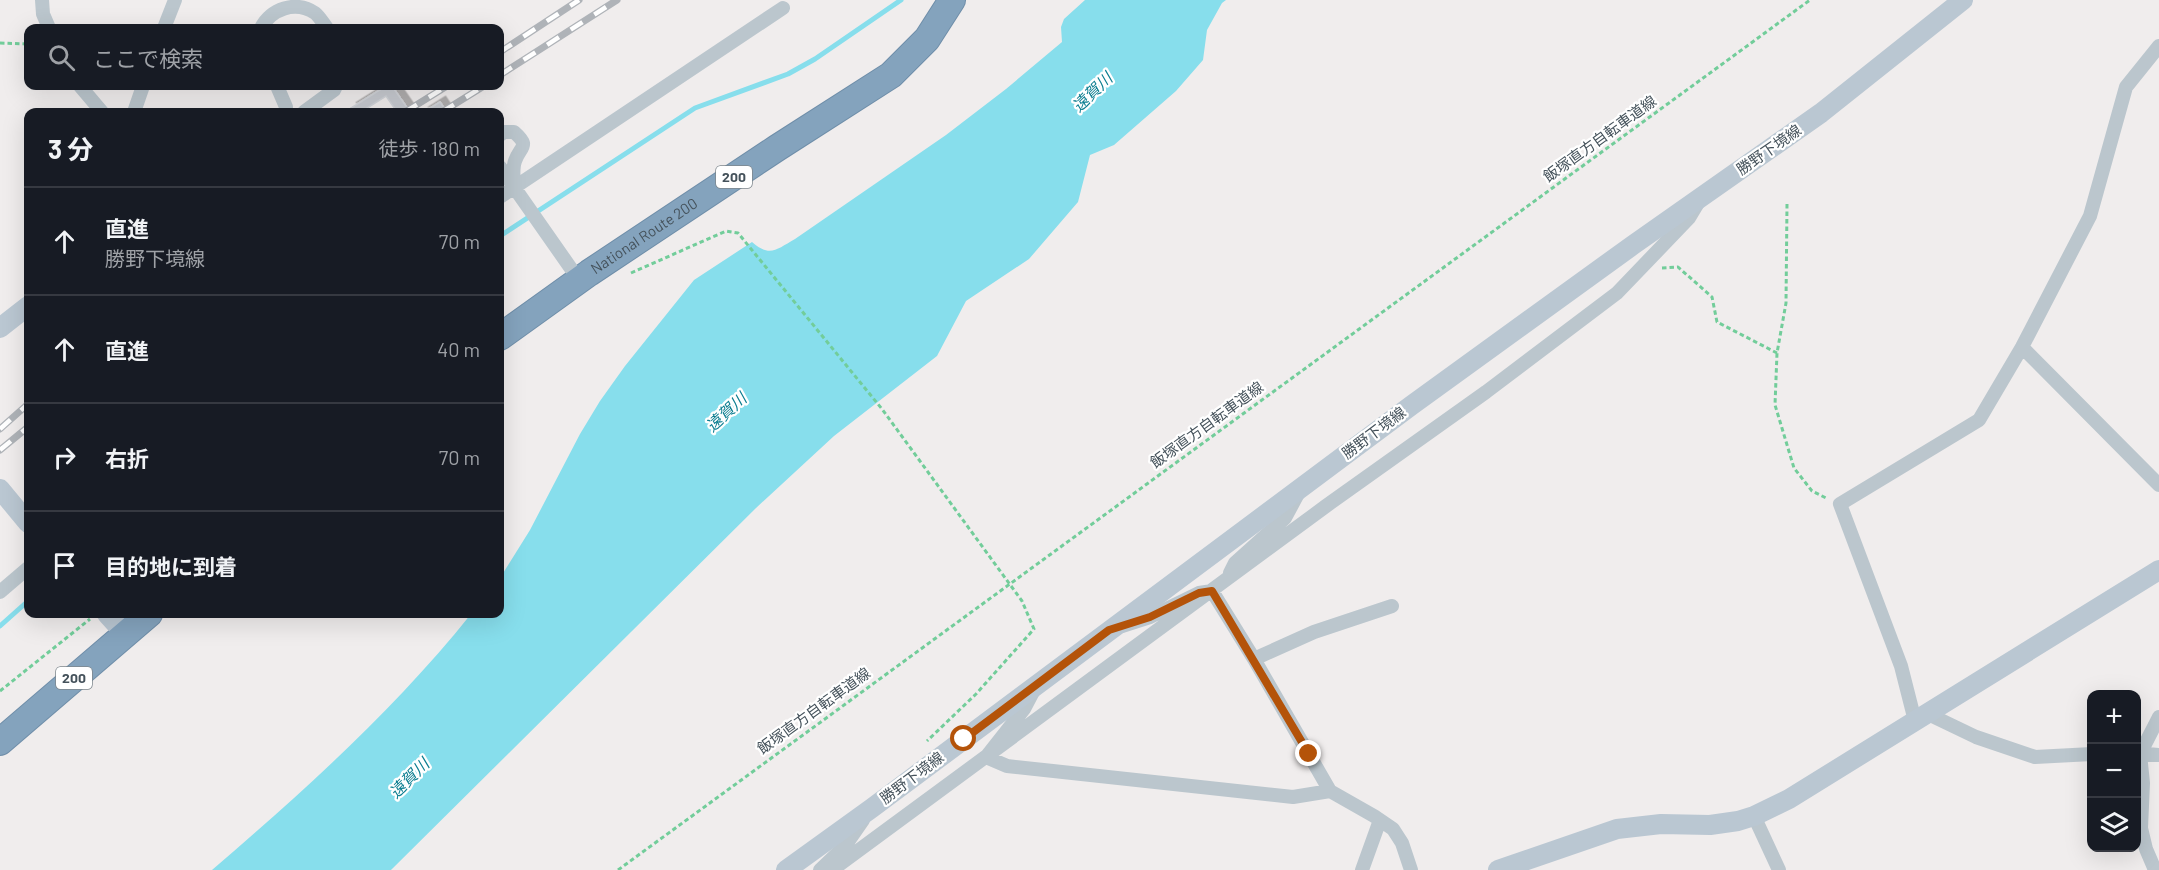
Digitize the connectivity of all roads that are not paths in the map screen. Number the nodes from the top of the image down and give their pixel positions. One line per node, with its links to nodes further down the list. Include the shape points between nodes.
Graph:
1 (42, 0): 6 (street)
2 (175, 0): 7 (street)
3 (952, 0): 24 (highway, National Route 200 / 200, via 927,39 891,75)
4 (1963, 0): 23 (main road, 勝野下境線, via 1821,113)
5 (783, 8): 21 (street)
6 (48, 24)
7 (166, 24)
8 (264, 24): 9 (street, via 273,12 300,6 316,14)
9 (324, 24)
10 (2159, 45): 28 (street, via 2126,87 2090,216)
11 (83, 90): 15 (street)
12 (142, 90): 16 (street)
13 (279, 90): 17 (street)
14 (334, 90): 18 (street)
15 (99, 108)
16 (135, 108)
17 (286, 108)
18 (309, 108)
19 (504, 132): 21 (street, via 514,132 524,146 514,163)
20 (504, 173): 21 (street)
21 (514, 187): 22 (street); 24 (street)
22 (504, 194)
23 (1701, 198): 30 (main road, 勝野下境線); 35 (street, via 1689,218 1617,293)
24 (579, 280): 27 (highway, National Route 200 / 200)
25 (24, 309): 26 (main road)
26 (0, 328)
27 (504, 334)
28 (2022, 347): 29 (street); 45 (street, via 1979,420 1840,504)
29 (2159, 485)
30 (1302, 487): 35 (street, via 1285,518 1235,563); 41 (main road, 勝野下境線)
31 (0, 489): 32 (main road)
32 (24, 518)
33 (2159, 570): 45 (main road)
34 (24, 571): 37 (street)
35 (1227, 580): 36 (street)
36 (1212, 591): 41 (street); 43 (street); 52 (street)
37 (0, 592)
38 (1392, 606): 43 (street, via 1314,633)
39 (111, 618): 42 (main road)
40 (144, 618): 42 (highway, 200)
41 (1109, 630): 44 (main road, 勝野下境線)
42 (125, 634): 47 (highway, 200)
43 (1254, 660): 54 (street)
44 (1037, 684): 52 (street, via 1024,709); 55 (main road, 勝野下境線)
45 (1920, 717): 49 (street, via 2035,757); 56 (main road, via 1789,800)
46 (2159, 717): 48 (street)
47 (0, 742)
48 (2141, 748)
49 (2087, 753)
50 (2141, 753): 51 (street)
51 (2159, 754)
52 (986, 757): 54 (street, via 1006,766 1293,796); 58 (street)
53 (2141, 771): 65 (street, via 2141,828)
54 (1330, 791): 57 (street)
55 (872, 808): 60 (main road, 勝野下境線); 61 (street, via 845,846)
56 (1754, 816): 59 (main road, via 1710,825 1661,824 1617,830); 64 (street)
57 (1380, 820): 62 (street); 63 (street, via 1402,843)
58 (835, 869)
59 (1504, 869)
60 (786, 870)
61 (820, 870)
62 (1362, 870)
63 (1411, 870)
64 (1779, 870)
65 (2156, 870)

